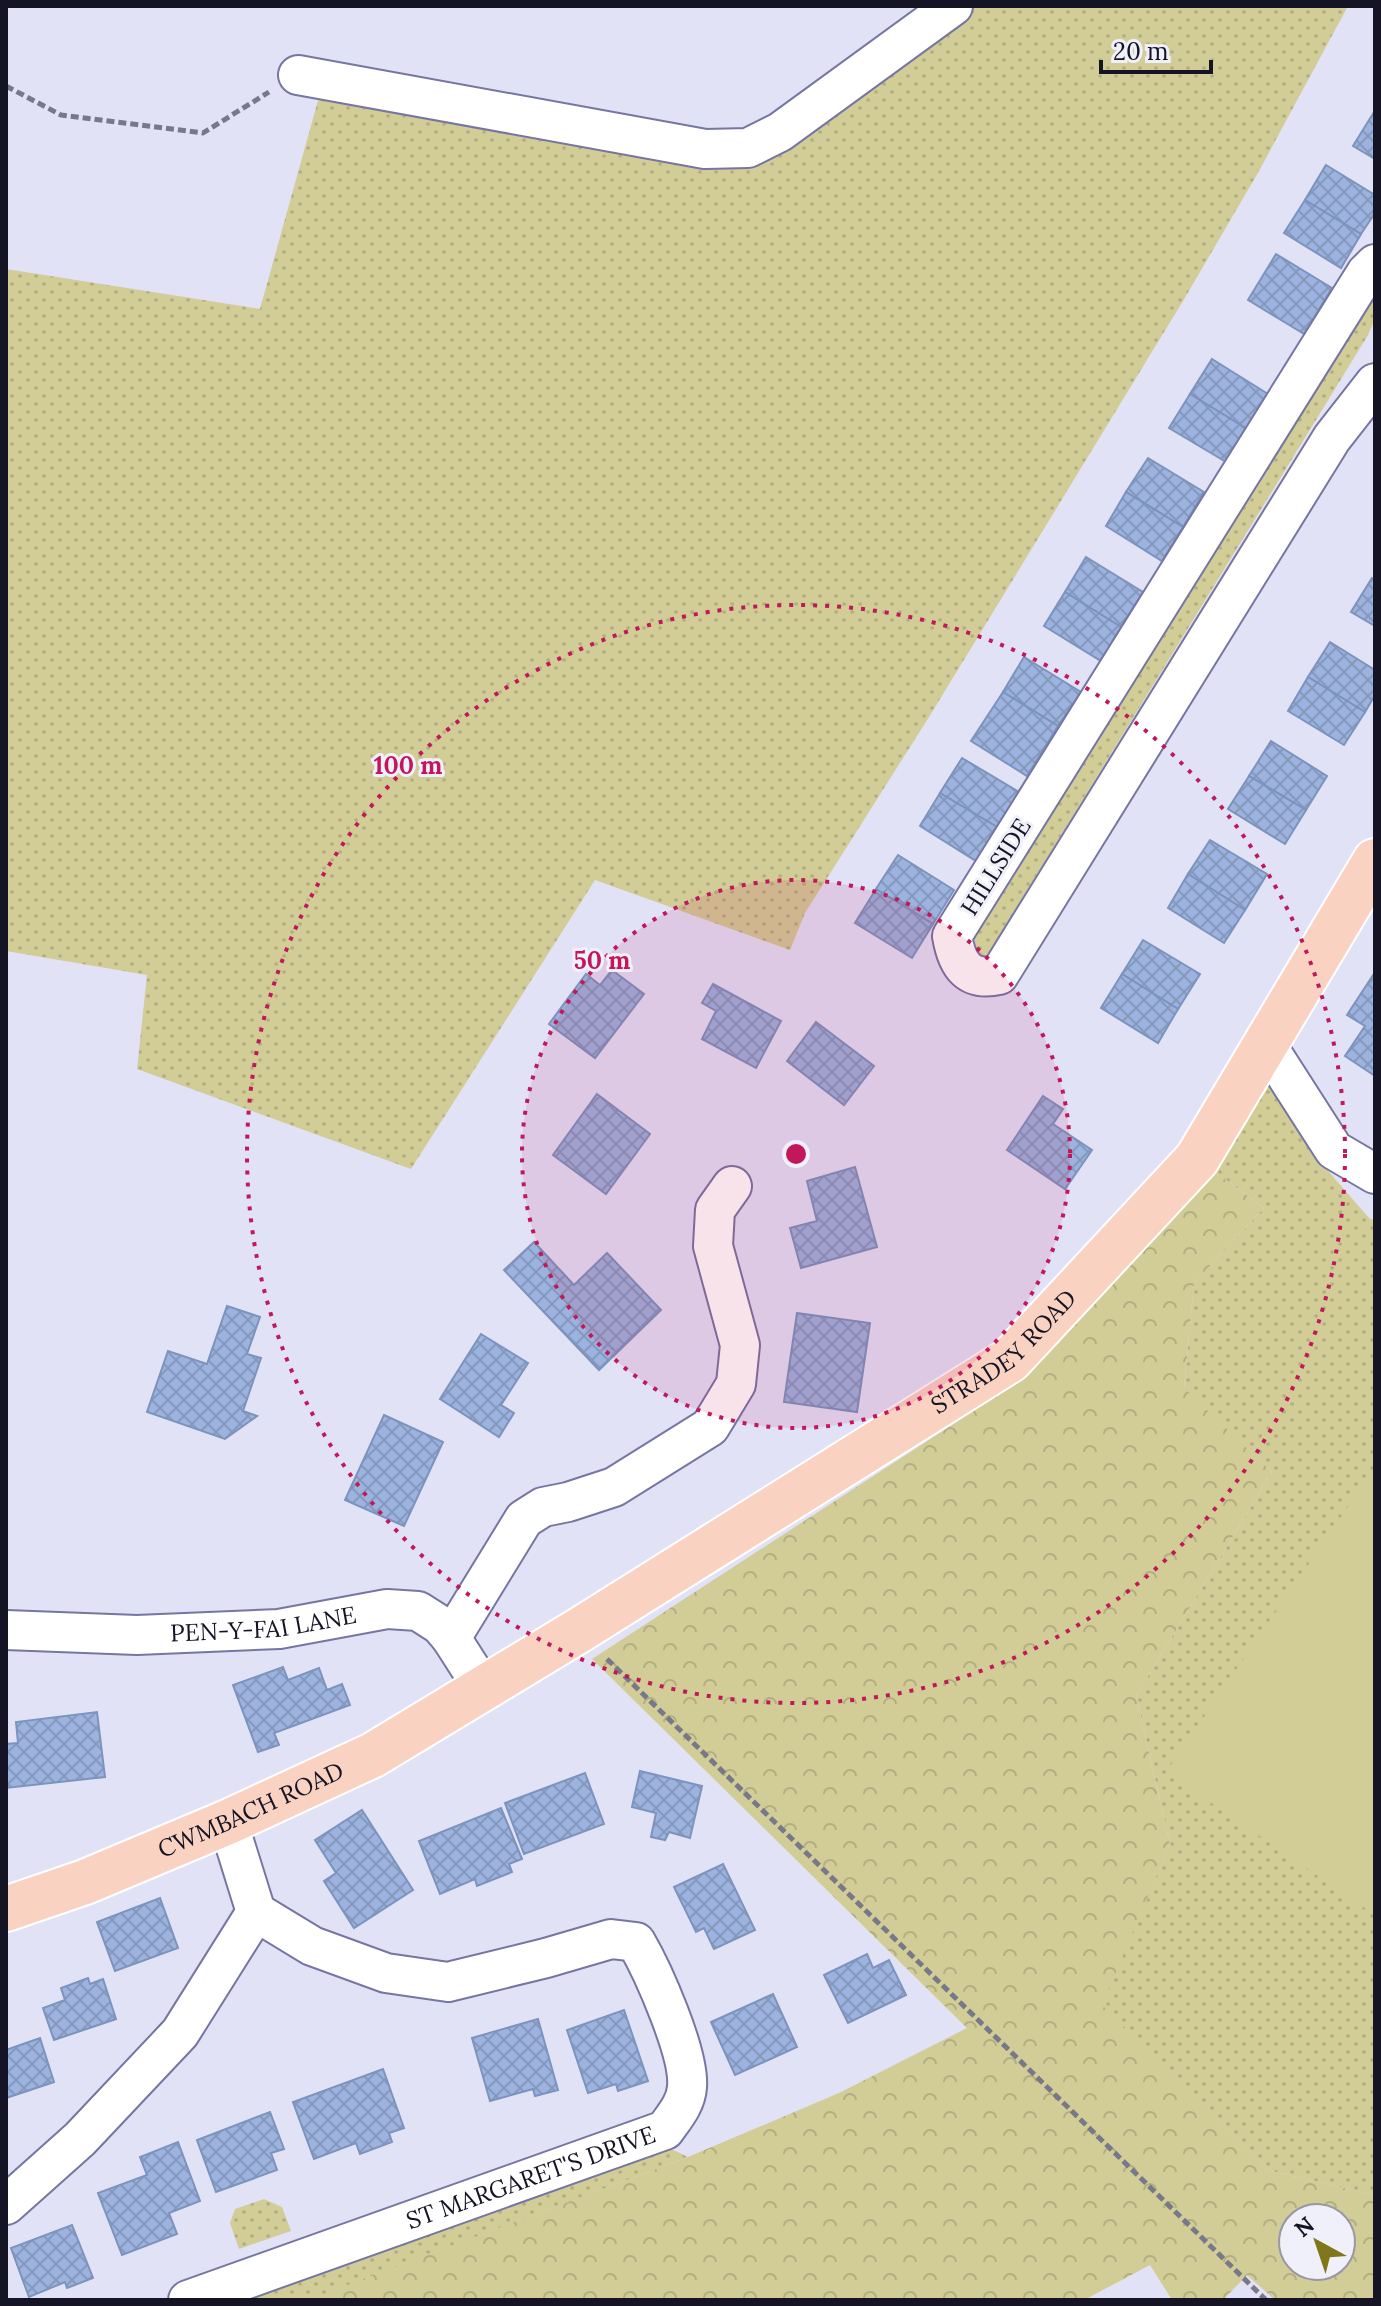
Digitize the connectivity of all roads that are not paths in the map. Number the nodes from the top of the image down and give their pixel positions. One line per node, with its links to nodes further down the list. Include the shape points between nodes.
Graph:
1 (953, 6): 2 (street, via 780,132 748,148 705,149)
2 (298, 75)
3 (1375, 264): 4 (street, HILLSIDE, via 952,936 956,956 968,972 985,978 999,975 1332,438)
4 (1375, 383)
5 (1375, 861): 6 (main road, STRADEY ROAD)
6 (1266, 1044): 7 (street, via 1334,1150); 11 (main road, STRADEY ROAD, via 1197,1159 1010,1360)
7 (1375, 1174)
8 (732, 1186): 10 (street, via 715,1210 713,1246 740,1345 736,1384 710,1427 614,1487 543,1507 524,1519)
9 (6, 1630): 10 (street, PEN-Y-FAI LANE, via 137,1635 279,1629 387,1609 418,1611)
10 (451, 1638): 11 (street, PEN-Y-FAI LANE)
11 (483, 1688): 12 (main road, CWMBACH ROAD, via 373,1755)
12 (228, 1822): 13 (main road, CWMBACH ROAD); 14 (street)
13 (6, 1909)
14 (256, 1912): 15 (street, via 180,2033 80,2139); 16 (street, ST MARGARET'S DRIVE, via 312,1946 386,1973 448,1982 611,1939 636,1942 684,2058 687,2087 681,2108 665,2130)
15 (6, 2205)
16 (188, 2300)

